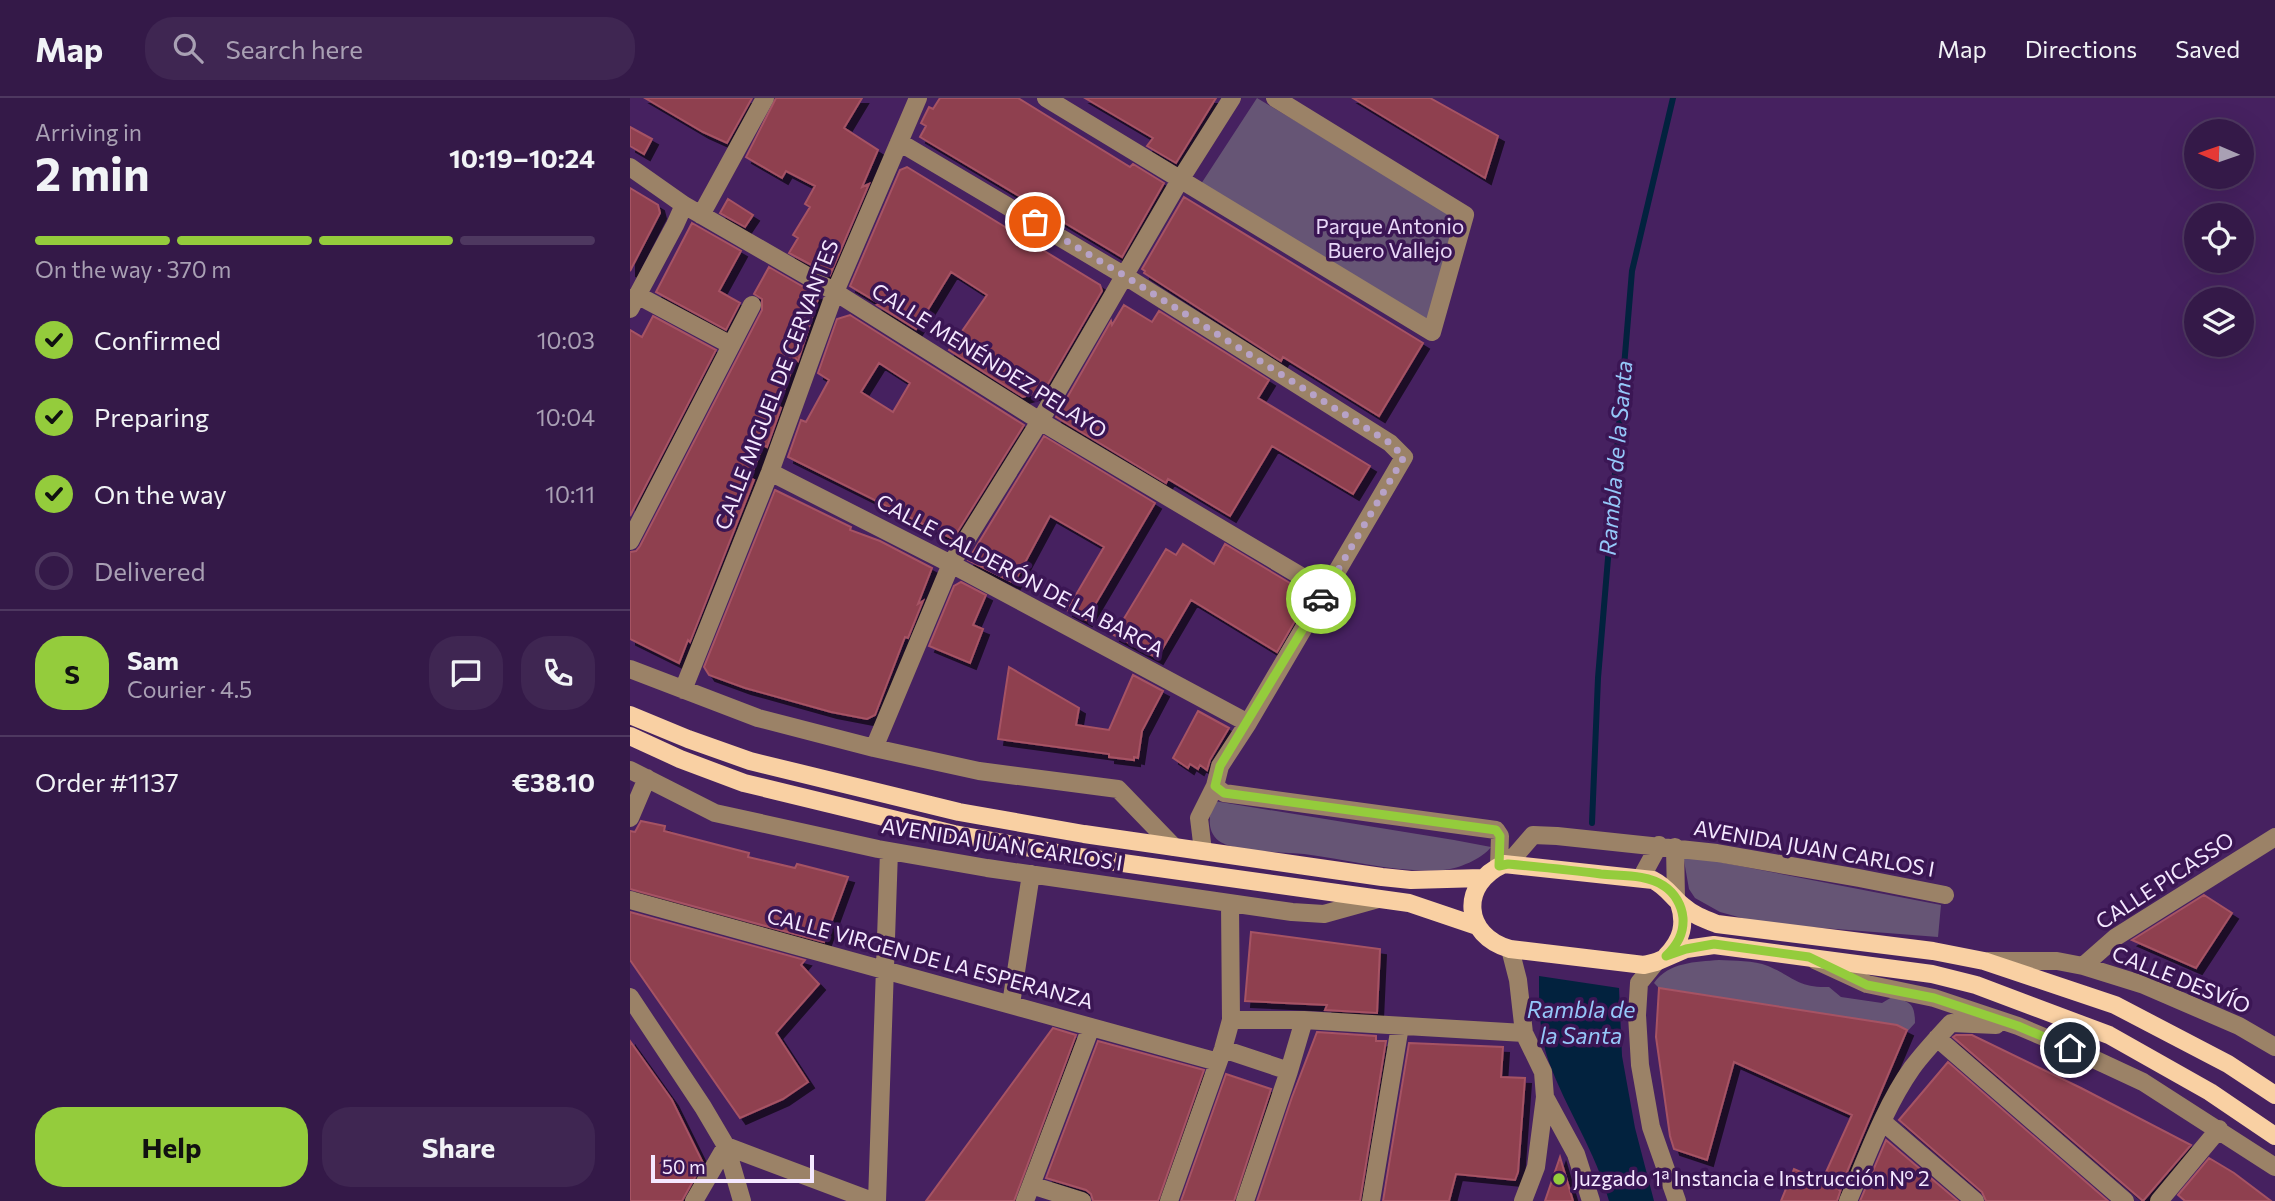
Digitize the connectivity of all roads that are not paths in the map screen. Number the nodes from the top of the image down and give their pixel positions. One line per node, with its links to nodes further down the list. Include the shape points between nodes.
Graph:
1 (765, 98): 10 (street)
2 (918, 98): 6 (street, CALLE MIGUEL DE CERVANTES)
3 (1046, 98): 8 (street)
4 (1232, 98): 8 (street)
5 (1275, 98): 8 (street, via 1465,215 1432,332)
6 (899, 142): 11 (street); 12 (street, CALLE MIGUEL DE CERVANTES)
7 (630, 167): 9 (street, CALLE MENÉNDEZ PELAYO)
8 (1180, 180): 11 (street)
9 (684, 205): 10 (street, CALLE MENÉNDEZ PELAYO); 13 (street)
10 (701, 215): 12 (street, CALLE MENÉNDEZ PELAYO)
11 (1125, 276): 16 (street); 20 (street, via 1390,443 1404,457)
12 (835, 292): 16 (street, CALLE MENÉNDEZ PELAYO); 17 (street, CALLE MIGUEL DE CERVANTES)
13 (634, 302): 15 (street)
14 (752, 305): 15 (street)
15 (731, 345): 18 (street)
16 (1040, 421): 19 (street); 20 (street, CALLE MENÉNDEZ PELAYO)
17 (770, 472): 19 (street, CALLE CALDERÓN DE LA BARCA); 22 (street, CALLE MIGUEL DE CERVANTES)
18 (630, 541)
19 (951, 564): 24 (street, CALLE CALDERÓN DE LA BARCA); 26 (street)
20 (1326, 591): 24 (street)
21 (630, 668): 22 (street)
22 (683, 690): 26 (street, via 758,718)
23 (630, 715): 33 (main road, via 750,761 855,787 959,812)
24 (1248, 723): 29 (street, via 1220,766)
25 (630, 736): 41 (main road, via 744,783 954,834)
26 (874, 748): 33 (street, via 979,771 1118,789)
27 (630, 770): 28 (street, AVENIDA JUAN CARLOS I)
28 (647, 778): 30 (street); 34 (street, AVENIDA JUAN CARLOS I, via 715,813)
29 (1215, 786): 35 (street, via 1199,818); 36 (street, via 1224,793 1496,830)
30 (630, 818)
31 (2275, 837): 50 (street, CALLE PICASSO, via 2116,937)
32 (1667, 846): 36 (street, AVENIDA JUAN CARLOS I, via 1533,835); 39 (street); 40 (street, AVENIDA JUAN CARLOS I); 43 (street, AVENIDA JUAN CARLOS I)
33 (1174, 847): 35 (main road)
34 (889, 851): 37 (street, AVENIDA JUAN CARLOS I); 51 (street)
35 (1203, 851): 38 (main road, via 1411,880)
36 (1504, 865): 38 (main road); 39 (main road)
37 (1031, 874): 44 (street, AVENIDA JUAN CARLOS I); 53 (street)
38 (1482, 878): 45 (main road, via 1472,901)
39 (1641, 878): 43 (main road, via 1664,886)
40 (1945, 895)
41 (1378, 899): 44 (street, AVENIDA JUAN CARLOS I, via 1324,914); 45 (main road, via 1409,903)
42 (630, 900): 51 (street, CALLE VIRGEN DE LA ESPERANZA)
43 (1677, 900): 48 (main road, via 1683,926 1674,948); 49 (main road, via 1696,916 1717,924)
44 (1230, 904): 54 (street)
45 (1477, 926): 46 (main road, via 1495,944)
46 (1510, 949): 48 (main road, via 1632,964); 59 (street)
47 (1809, 957): 48 (main road, via 1714,944); 57 (street, via 1867,985 1934,998); 68 (main road, via 1932,974 1976,985 2109,1035 2210,1092)
48 (1661, 959): 81 (street, via 1639,984 1640,1065 1651,1127)
49 (1984, 961): 50 (street, CALLE DESVÍO, via 2057,961); 64 (main road, via 2115,1005 2228,1064)
50 (2083, 966): 61 (street, CALLE DESVÍO, via 2144,985 2239,1026)
51 (884, 970): 53 (street, CALLE VIRGEN DE LA ESPERANZA); 74 (street)
52 (630, 997): 69 (street)
53 (1011, 1004): 58 (street, CALLE VIRGEN DE LA ESPERANZA)
54 (1231, 1020): 55 (street); 62 (street)
55 (1304, 1020): 56 (street); 63 (street)
56 (1400, 1026): 59 (street); 78 (street)
57 (2018, 1026): 60 (street, via 1951,1023); 67 (street, via 2143,1082)
58 (1091, 1027): 62 (street, CALLE VIRGEN DE LA ESPERANZA); 71 (street)
59 (1524, 1033): 65 (street, via 1543,1072)
60 (1937, 1038): 66 (street, via 1911,1070); 84 (street)
61 (2275, 1047)
62 (1221, 1056): 63 (street, CALLE VIRGEN DE LA ESPERANZA); 76 (street)
63 (1289, 1071): 77 (street)
64 (2275, 1095)
65 (1545, 1097): 79 (street, via 1536,1167); 80 (street, via 1576,1154)
66 (1882, 1122): 82 (street); 83 (street)
67 (2219, 1129): 70 (street); 85 (street)
68 (2275, 1136)
69 (726, 1146): 72 (street); 73 (street); 74 (street)
70 (2275, 1167)
71 (1028, 1193): 75 (street)
72 (694, 1201)
73 (743, 1201)
74 (874, 1201)
75 (1082, 1201)
76 (1169, 1201)
77 (1245, 1201)
78 (1371, 1201)
79 (1523, 1201)
80 (1591, 1201)
81 (1677, 1201)
82 (1848, 1201)
83 (1975, 1201)
84 (2125, 1201)
85 (2159, 1201)

